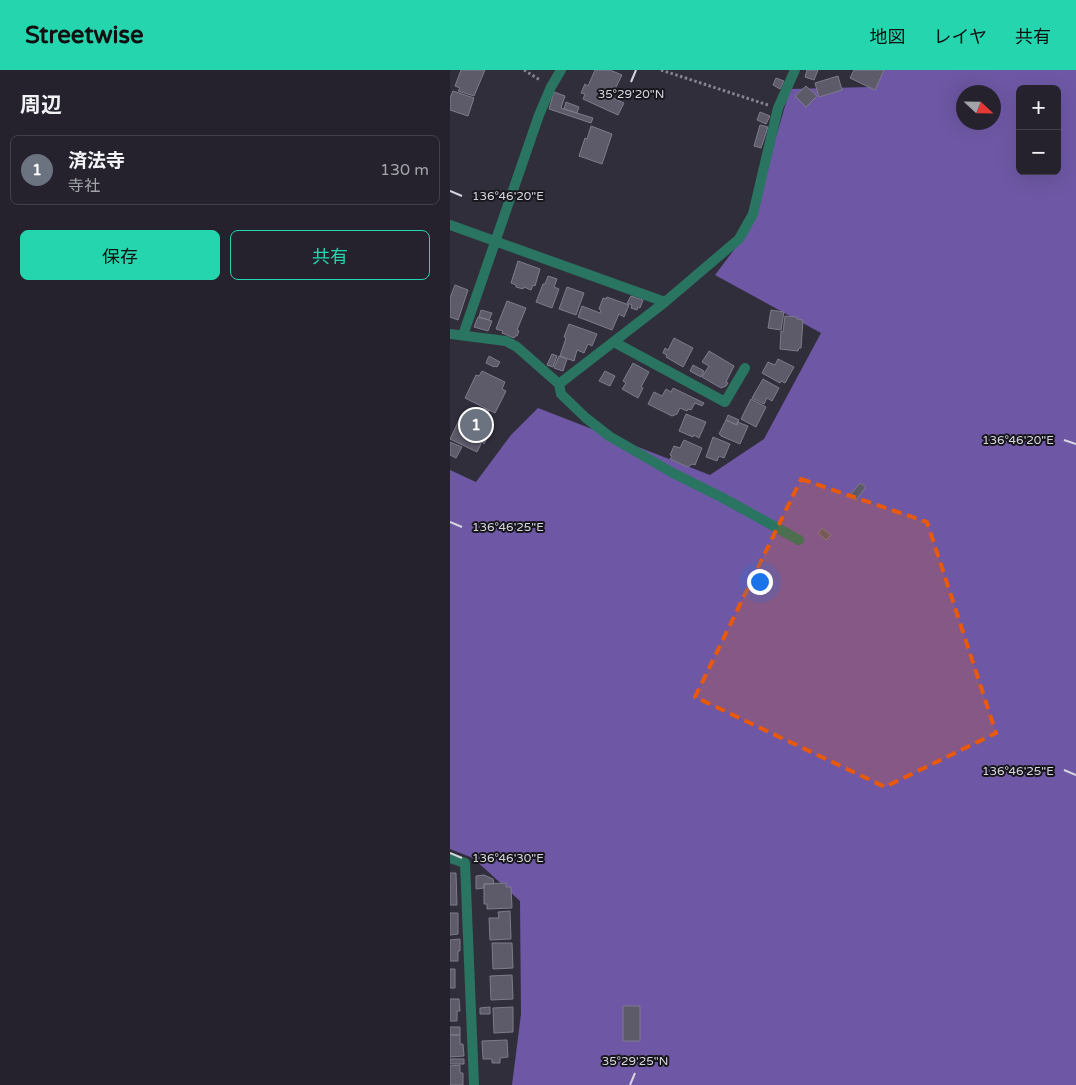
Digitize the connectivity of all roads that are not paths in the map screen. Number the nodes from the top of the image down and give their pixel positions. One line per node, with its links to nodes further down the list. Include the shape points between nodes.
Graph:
1 (561, 70): 4 (street, via 539,115)
2 (795, 70): 5 (street, via 778,108 752,214 739,239)
3 (450, 225): 4 (street)
4 (495, 241): 5 (street); 7 (street)
5 (665, 302): 8 (street)
6 (450, 334): 7 (street)
7 (463, 335): 10 (street, via 506,341)
8 (614, 342): 9 (street, via 725,402); 10 (street)
9 (745, 368)
10 (559, 384): 11 (street, via 561,394 609,436)
11 (799, 540)
12 (450, 858): 13 (street, via 465,863)
13 (474, 1085)

